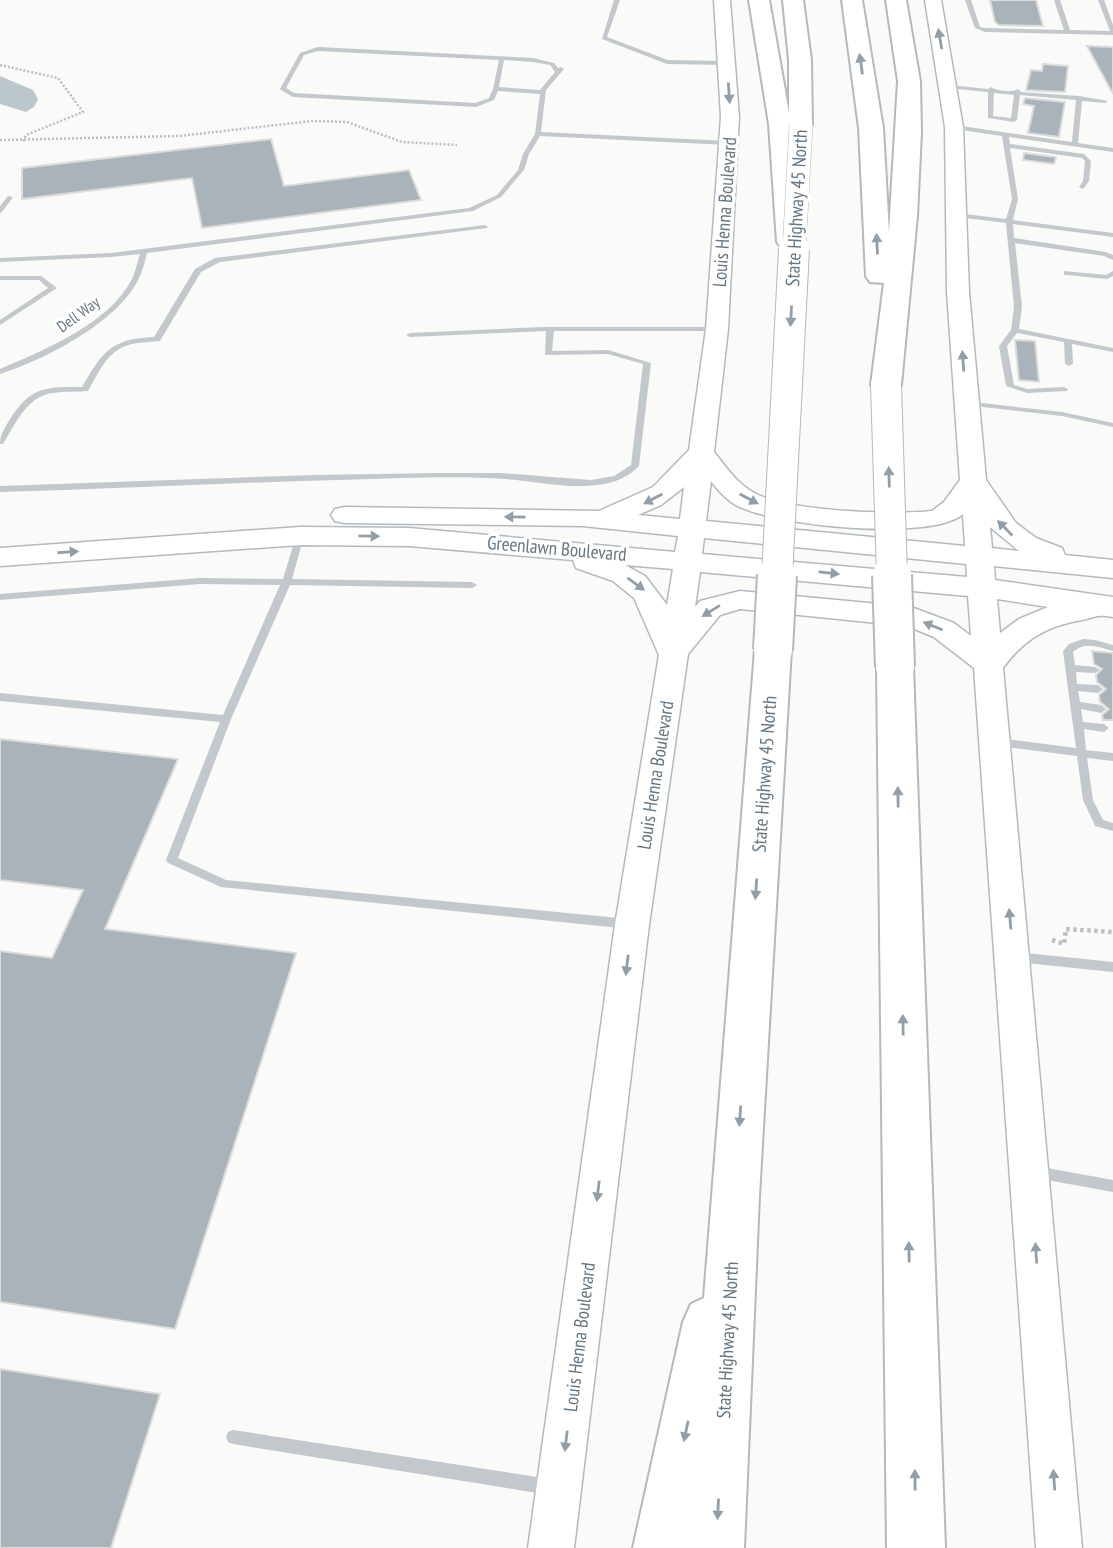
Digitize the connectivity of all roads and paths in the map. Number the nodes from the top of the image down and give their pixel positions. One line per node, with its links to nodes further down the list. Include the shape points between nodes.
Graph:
1 (617, 0): 14 (lane, via 604,38 667,62)
2 (722, 0): 14 (main road, Louis Henna Boulevard)
3 (759, 0): 23 (highway)
4 (793, 0): 23 (highway, State Highway 45 North, via 800,60)
5 (852, 0): 59 (highway, one-way to 5, via 870,128)
6 (896, 0): 59 (highway, via 909,80 909,132)
7 (933, 0): 16 (main road, one-way to 7)
8 (968, 0): 11 (lane, via 978,28)
9 (1057, 0): 11 (lane)
10 (1101, 0): 12 (lane)
11 (1068, 33): 12 (lane)
12 (1113, 33)
13 (502, 58): 17 (lane); 17 (lane, via 318,49 302,54 283,89 293,95 476,104 492,99); 19 (lane, via 552,64 559,71)
14 (727, 63): 29 (main road, Louis Henna Boulevard, one-way to 29)
15 (0, 65): 28 (path, via 58,78 83,112 26,135)
16 (948, 87): 18 (lane); 24 (main road)
17 (496, 89): 19 (lane)
18 (991, 89): 20 (lane); 20 (lane, via 990,117 995,120 1014,120)
19 (542, 92): 25 (lane)
20 (1018, 93): 22 (lane); 22 (lane)
21 (1105, 101): 22 (lane)
22 (1079, 102): 31 (lane)
23 (790, 125): 106 (highway, State Highway 45 North, one-way to 106, bridge, via 793,276 773,650)
24 (954, 127): 26 (lane); 38 (main road)
25 (538, 134): 29 (lane); 36 (lane, via 511,184 499,196)
26 (1005, 134): 31 (lane); 32 (lane)
27 (0, 141): 28 (path)
28 (23, 142): 30 (path, via 179,136 312,121 347,122 402,142)
29 (728, 143): 52 (main road, Louis Henna Boulevard)
30 (457, 145)
31 (1075, 145): 33 (lane)
32 (1007, 146): 34 (lane, via 1084,156 1088,161); 39 (lane, via 1015,199)
33 (1113, 150)
34 (1082, 187)
35 (10, 197): 37 (lane)
36 (471, 210): 40 (lane); 43 (lane, via 485,227)
37 (0, 211)
38 (957, 215): 39 (lane); 61 (main road, one-way to 38)
39 (1009, 222): 41 (lane); 42 (lane)
40 (304, 232): 43 (lane); 44 (lane)
41 (1113, 235)
42 (1011, 240): 45 (lane); 53 (lane)
43 (306, 248): 63 (lane, via 218,260 198,271 158,339 127,340 102,358 85,389 44,389 28,399)
44 (144, 251): 46 (lane); 58 (lane, Dell Way, via 135,282 102,318 49,352)
45 (1113, 258)
46 (0, 260)
47 (1067, 273): 48 (lane, via 1107,277)
48 (1113, 273)
49 (0, 278): 50 (lane, via 41,278 53,288)
50 (0, 323)
51 (551, 329): 52 (lane); 54 (lane); 66 (lane, via 548,353 608,352 647,363 635,466 618,478 593,482 344,475)
52 (716, 329): 64 (main road, Louis Henna Boulevard)
53 (1016, 330): 55 (lane); 60 (lane, via 1003,346 1010,386 1027,391)
54 (410, 335)
55 (1068, 340): 56 (lane); 57 (lane)
56 (1113, 349)
57 (1069, 364)
58 (0, 372)
59 (886, 385): 112 (highway, one-way to 59, bridge)
60 (1064, 389)
61 (966, 403): 62 (lane); 65 (main road)
62 (1113, 425)
63 (0, 442)
64 (701, 452): 65 (main road, one-way to 65, via 744,498 769,508 901,522 937,519 959,503); 68 (main road, one-way to 68, via 673,486 654,500 610,515); 69 (main road, Louis Henna Boulevard)
65 (974, 478): 73 (main road); 76 (main road, one-way to 65, via 1037,550 1010,534 993,515)
66 (0, 489)
67 (365, 514): 68 (main road, Greenlawn Boulevard, one-way to 67); 70 (main road, via 316,523); 71 (main road, Greenlawn Boulevard)
68 (583, 518): 69 (main road, Greenlawn Boulevard)
69 (692, 527): 73 (main road, Greenlawn Boulevard); 75 (main road, Louis Henna Boulevard)
70 (300, 536): 72 (main road, Greenlawn Boulevard, one-way to 72, via 409,537); 74 (main road, Greenlawn Boulevard, one-way to 70); 77 (lane)
71 (0, 538)
72 (527, 547): 75 (main road, Greenlawn Boulevard); 83 (main road, one-way to 83, via 611,569 640,584 652,599)
73 (981, 555): 76 (main road, Greenlawn Boulevard); 79 (main road)
74 (0, 557)
75 (688, 559): 79 (main road, Greenlawn Boulevard, one-way to 79); 83 (main road, Louis Henna Boulevard)
76 (1113, 568)
77 (287, 581): 78 (lane); 80 (lane, via 200,581); 92 (lane)
78 (472, 585)
79 (983, 588): 81 (main road, Greenlawn Boulevard); 84 (main road)
80 (0, 597)
81 (1113, 607): 84 (main road, via 1062,611 1032,624 1008,639)
82 (1113, 648): 85 (lane, via 1077,642 1068,651)
83 (673, 655): 84 (main road, one-way to 83, via 944,630 911,617 740,600 710,608); 99 (main road, Louis Henna Boulevard)
84 (989, 664): 95 (main road)
85 (1070, 668): 86 (lane); 87 (lane)
86 (1095, 670)
87 (1073, 687): 88 (lane); 90 (lane)
88 (1098, 689)
89 (0, 697): 92 (lane)
90 (1076, 705): 91 (lane); 93 (lane)
91 (1101, 709)
92 (226, 719): 99 (lane, via 172,860 225,884)
93 (1079, 725): 94 (lane); 96 (lane)
94 (1104, 728)
95 (996, 742): 96 (lane); 102 (main road, one-way to 95)
96 (1083, 754): 97 (lane); 98 (lane, via 1090,811 1099,823)
97 (1113, 757)
98 (1113, 827)
99 (632, 925): 108 (main road, Louis Henna Boulevard, one-way to 108)
100 (1113, 933): 101 (path, via 1066,929 1064,944)
101 (1052, 940)
102 (1013, 957): 103 (lane); 104 (main road)
103 (1113, 967)
104 (1030, 1171): 105 (lane); 113 (main road, one-way to 104)
105 (1113, 1186)
106 (735, 1196): 110 (highway, one-way to 110); 111 (highway, State Highway 45 North, one-way to 111)
107 (233, 1437): 108 (lane)
108 (559, 1488): 109 (main road, Louis Henna Boulevard)
109 (551, 1548)
110 (662, 1548)
111 (715, 1548)
112 (916, 1548)
113 (1059, 1548)

